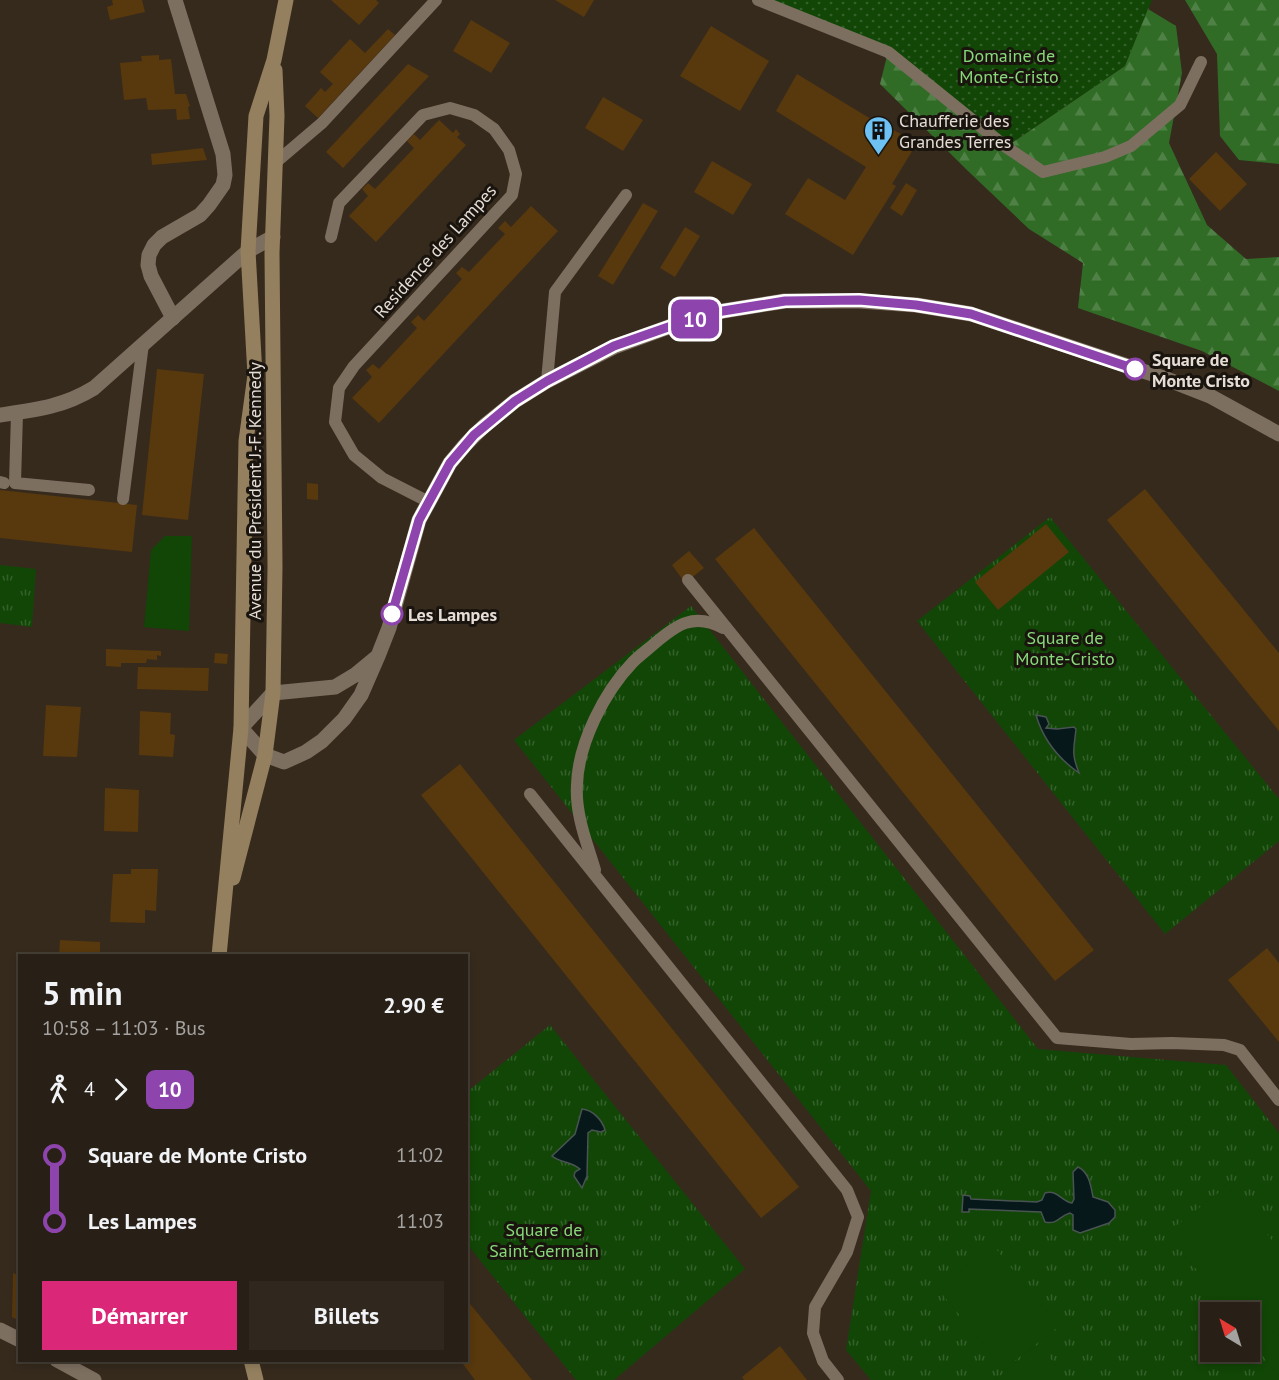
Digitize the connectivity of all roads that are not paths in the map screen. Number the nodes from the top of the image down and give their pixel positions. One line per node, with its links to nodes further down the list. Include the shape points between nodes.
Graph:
1 (175, 0): 12 (street, via 223,154 225,175 223,185 204,211 162,237 151,250 149,271)
2 (286, 0): 5 (main road, Avenue du Président J.-F. Kennedy)
3 (436, 0): 7 (lane, via 322,123)
4 (758, 0): 6 (lane, via 888,52 1043,172 1105,157 1131,146 1180,105)
5 (274, 60): 7 (main road, Avenue du Président J.-F. Kennedy); 11 (main road, Avenue du Président J.-F. Kennedy, via 256,116)
6 (1202, 62)
7 (275, 163): 9 (main road, Avenue du Président J.-F. Kennedy)
8 (626, 195): 14 (lane, via 555,292)
9 (273, 237): 11 (street); 24 (main road, Avenue du Président J.-F. Kennedy)
10 (331, 237): 20 (lane, Residence des Lampes, via 339,203 423,115 450,108 474,115 494,129 509,150 516,174 512,195 354,366 339,388 335,422 354,455 382,478)
11 (248, 251): 12 (street); 25 (main road, Avenue du Président J.-F. Kennedy, via 255,375 246,441)
12 (173, 318): 13 (street)
13 (139, 347): 15 (street, via 80,397 48,408); 19 (lane)
14 (547, 381): 17 (street, via 614,346 723,311 785,301 859,300 916,305 1000,323 1183,385); 20 (street, via 484,426 450,463)
15 (17, 412): 16 (street); 18 (lane, via 15,483)
16 (0, 415)
17 (1279, 435)
18 (89, 490)
19 (123, 499)
20 (429, 502): 23 (street, via 419,520)
21 (688, 580): 22 (lane)
22 (728, 630): 28 (lane, via 709,620 673,628 619,678 591,727 576,785 578,812); 31 (lane, via 1057,1038 1224,1045 1240,1050)
23 (378, 656): 24 (street, via 335,687); 26 (street, via 361,695 322,741 284,762)
24 (273, 693): 25 (street); 26 (main road, Avenue du Président J.-F. Kennedy)
25 (241, 728): 26 (street); 29 (main road, Avenue du Président J.-F. Kennedy)
26 (265, 755): 29 (main road, Avenue du Président J.-F. Kennedy)
27 (530, 794): 28 (lane)
28 (597, 877): 38 (lane, via 848,1190 858,1217 847,1252 815,1307 813,1333 823,1361)
29 (223, 916): 30 (main road, Avenue du Président J.-F. Kennedy)
30 (219, 954)
31 (1279, 1100)
32 (0, 1330): 33 (street)
33 (18, 1339)
34 (61, 1362): 36 (street)
35 (252, 1362): 37 (main road)
36 (94, 1380)
37 (256, 1380)
38 (838, 1380)

